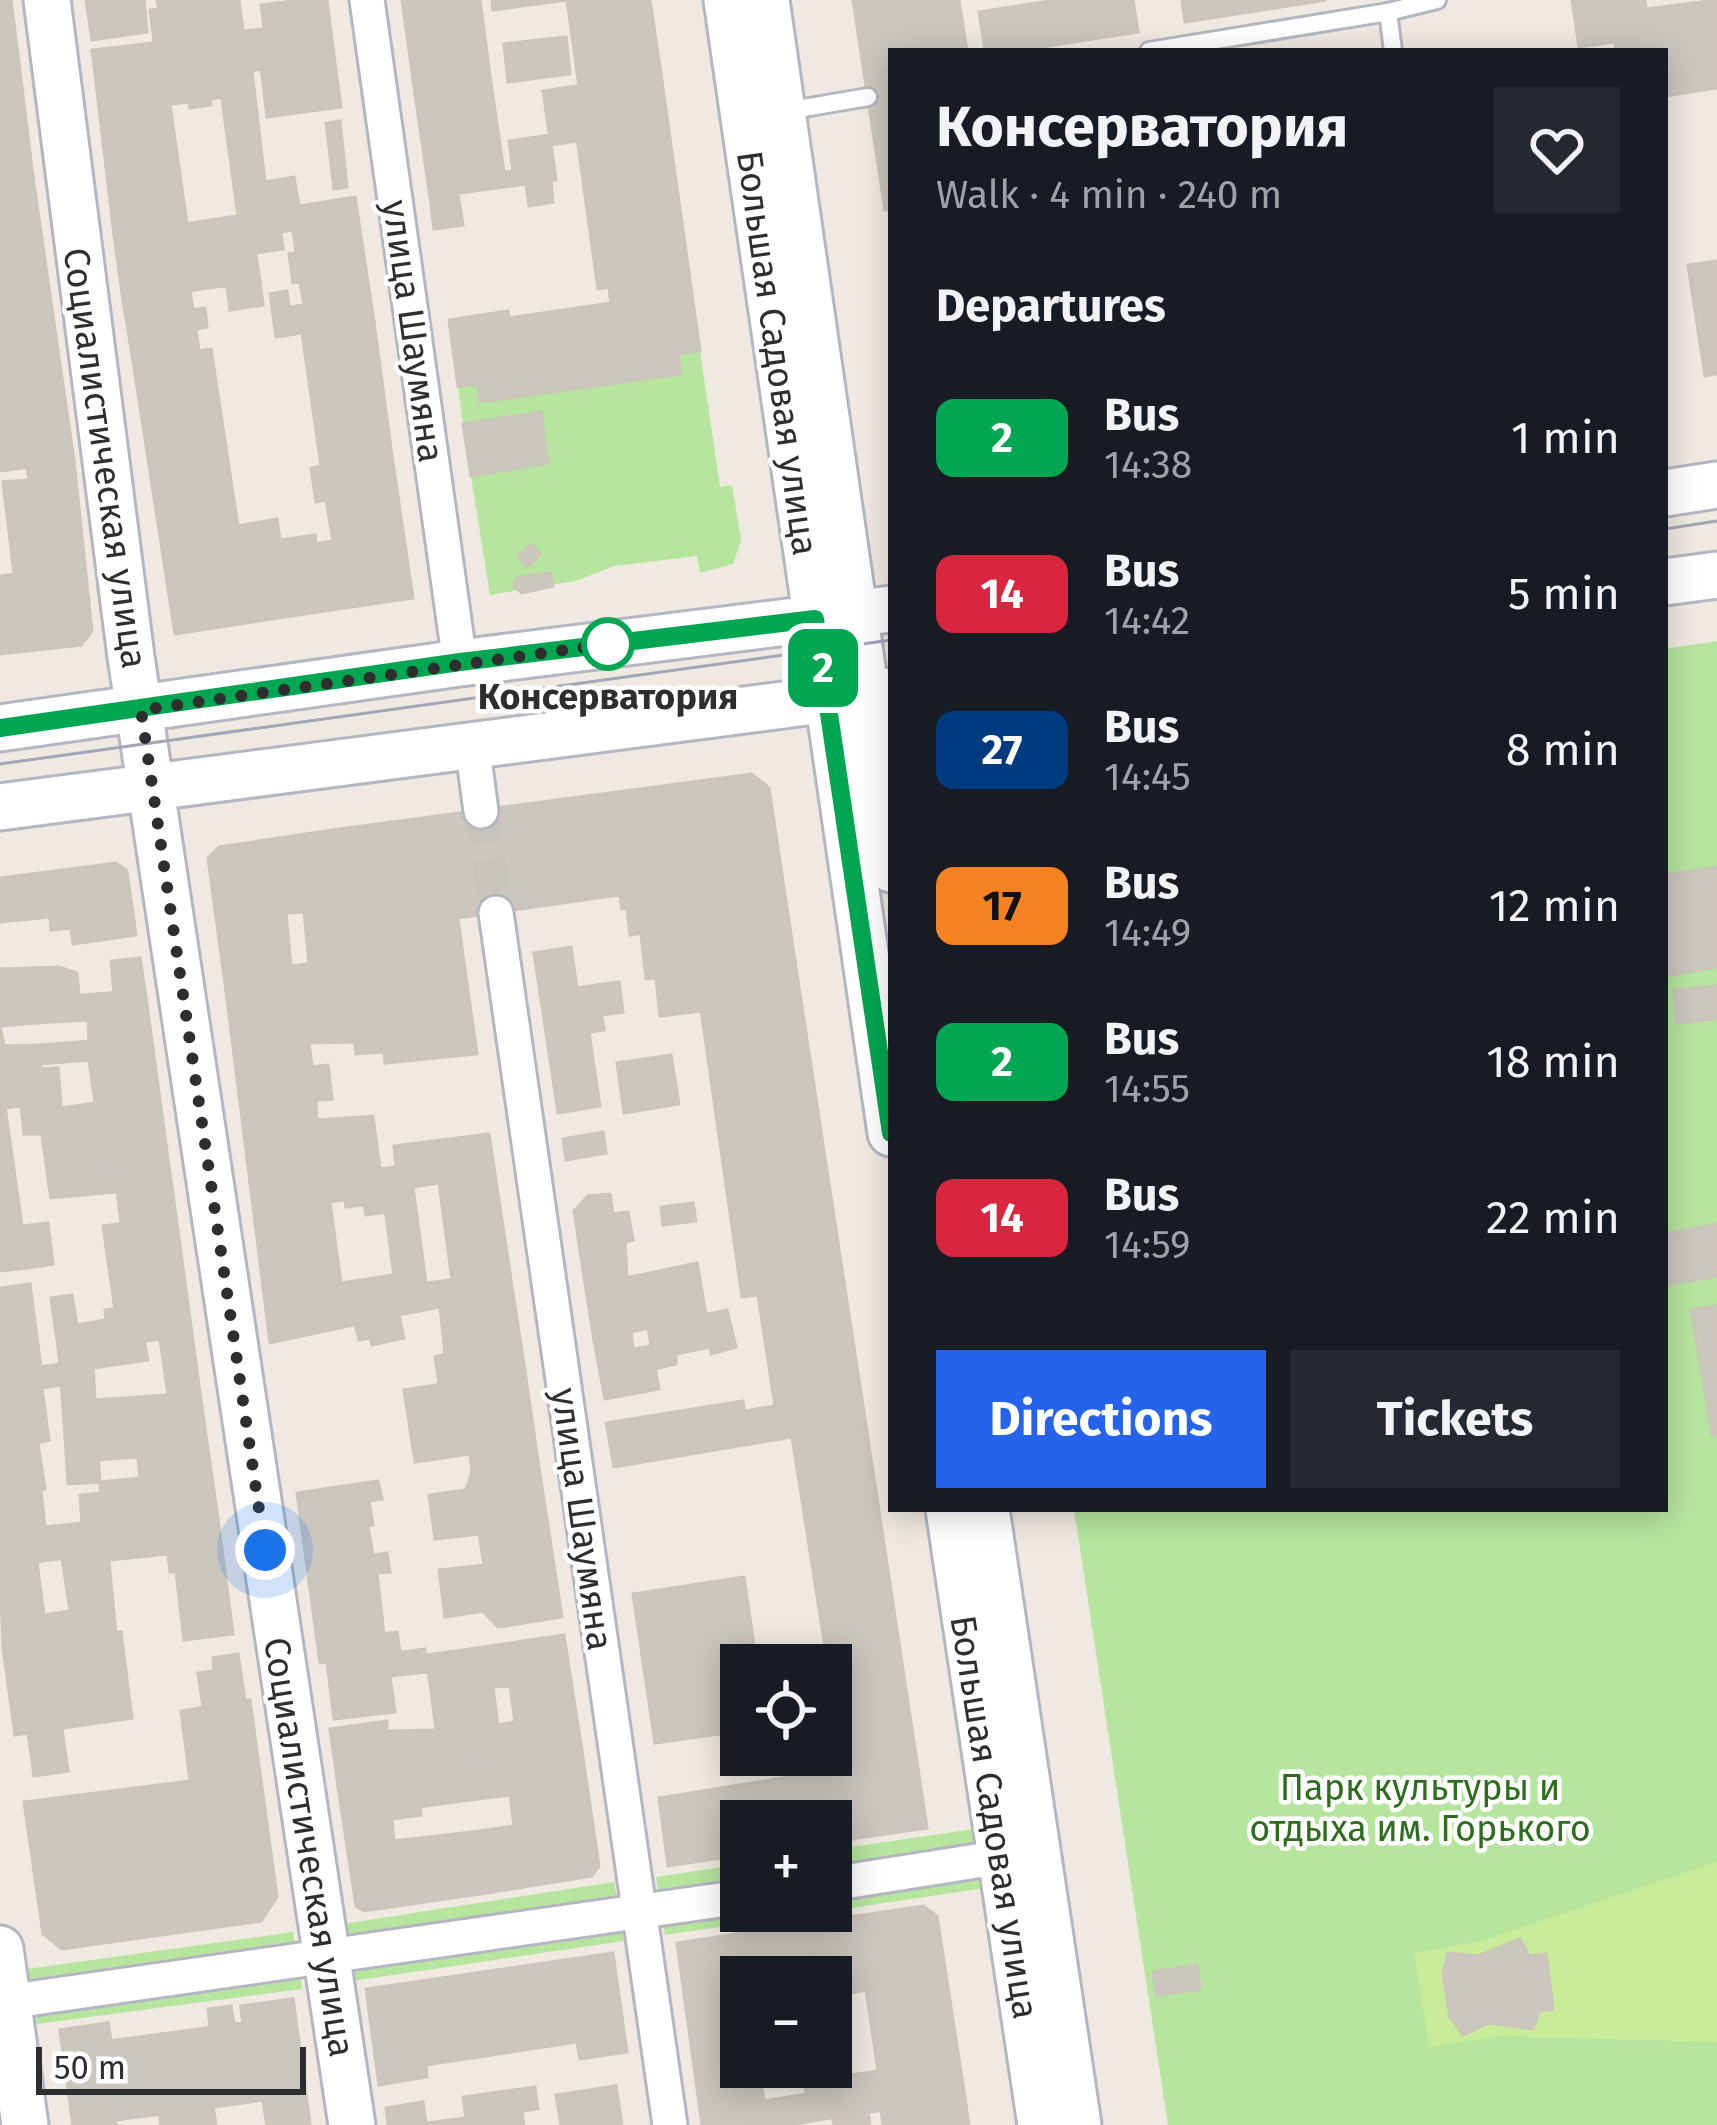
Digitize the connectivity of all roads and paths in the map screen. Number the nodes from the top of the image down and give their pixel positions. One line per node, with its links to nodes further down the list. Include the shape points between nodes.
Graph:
1 (47, 0): 18 (main road, Социалистическая улица)
2 (367, 0): 16 (street, улица Шаумяна)
3 (728, 0): 15 (main road, Большая Садовая улица)
4 (766, 0): 10 (main road, Большая Садовая улица)
5 (1437, 0): 6 (lane)
6 (1388, 12): 7 (lane); 8 (lane)
7 (1167, 48)
8 (1393, 48)
9 (868, 97): 10 (lane)
10 (782, 112): 15 (main road, Большая Садовая улица)
11 (1717, 485): 12 (main road)
12 (1668, 493)
13 (1717, 575): 14 (main road)
14 (1668, 582)
15 (853, 614): 16 (main road); 17 (main road, Большая Садовая улица)
16 (460, 662): 18 (main road)
17 (861, 695): 20 (main road); 24 (main road, Большая Садовая улица); 26 (main road, Большая Садовая улица)
18 (141, 710): 19 (main road); 21 (main road, Социалистическая улица)
19 (0, 728)
20 (472, 744): 21 (main road); 23 (street)
21 (152, 789): 22 (main road); 34 (main road, Социалистическая улица)
22 (0, 807)
23 (481, 811)
24 (888, 852)
25 (496, 914): 32 (street, улица Шаумяна)
26 (888, 1089)
27 (949, 1512): 29 (main road, Большая Садовая улица)
28 (986, 1512): 40 (main road, Большая Садовая улица)
29 (1002, 1857): 30 (street); 39 (main road, Большая Садовая улица)
30 (852, 1880)
31 (720, 1900): 32 (street)
32 (641, 1912): 34 (street); 38 (street, улица Шаумяна)
33 (0, 1949): 35 (main road)
34 (327, 1958): 35 (street); 37 (main road, Социалистическая улица)
35 (4, 2002): 36 (main road)
36 (25, 2125)
37 (352, 2125)
38 (670, 2125)
39 (1041, 2125)
40 (1078, 2125)

